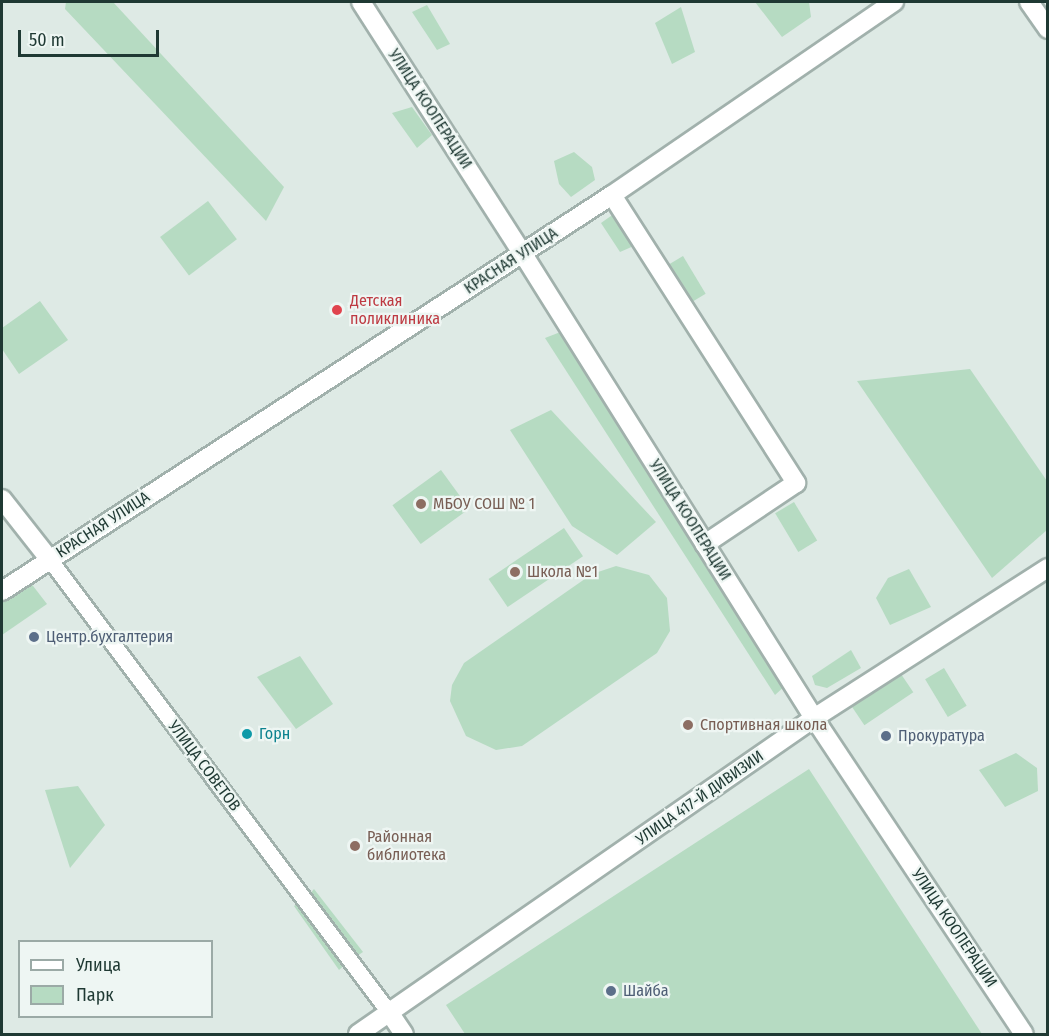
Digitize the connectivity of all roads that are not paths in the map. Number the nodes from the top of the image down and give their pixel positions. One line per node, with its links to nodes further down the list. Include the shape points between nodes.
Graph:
1 (361, 2): 6 (street, УЛИЦА КООПЕРАЦИИ)
2 (894, 2): 5 (street, КРАСНАЯ УЛИЦА)
3 (1029, 2): 4 (street)
4 (1047, 29)
5 (612, 195): 6 (street, КРАСНАЯ УЛИЦА); 8 (street, via 796,483)
6 (523, 254): 8 (street, УЛИЦА КООПЕРАЦИИ); 9 (street, КРАСНАЯ УЛИЦА)
7 (2, 499): 9 (street, УЛИЦА СОВЕТОВ)
8 (705, 544): 12 (street, УЛИЦА КООПЕРАЦИИ)
9 (50, 560): 11 (street, КРАСНАЯ УЛИЦА); 13 (street, УЛИЦА СОВЕТОВ)
10 (1047, 568): 12 (street, УЛИЦА 417-Й ДИВИЗИИ)
11 (2, 591)
12 (814, 718): 13 (street, УЛИЦА 417-Й ДИВИЗИИ); 16 (street, УЛИЦА КООПЕРАЦИИ)
13 (391, 1015): 14 (street, УЛИЦА 417-Й ДИВИЗИИ); 15 (street, УЛИЦА СОВЕТОВ)
14 (358, 1035)
15 (404, 1035)
16 (1024, 1035)

